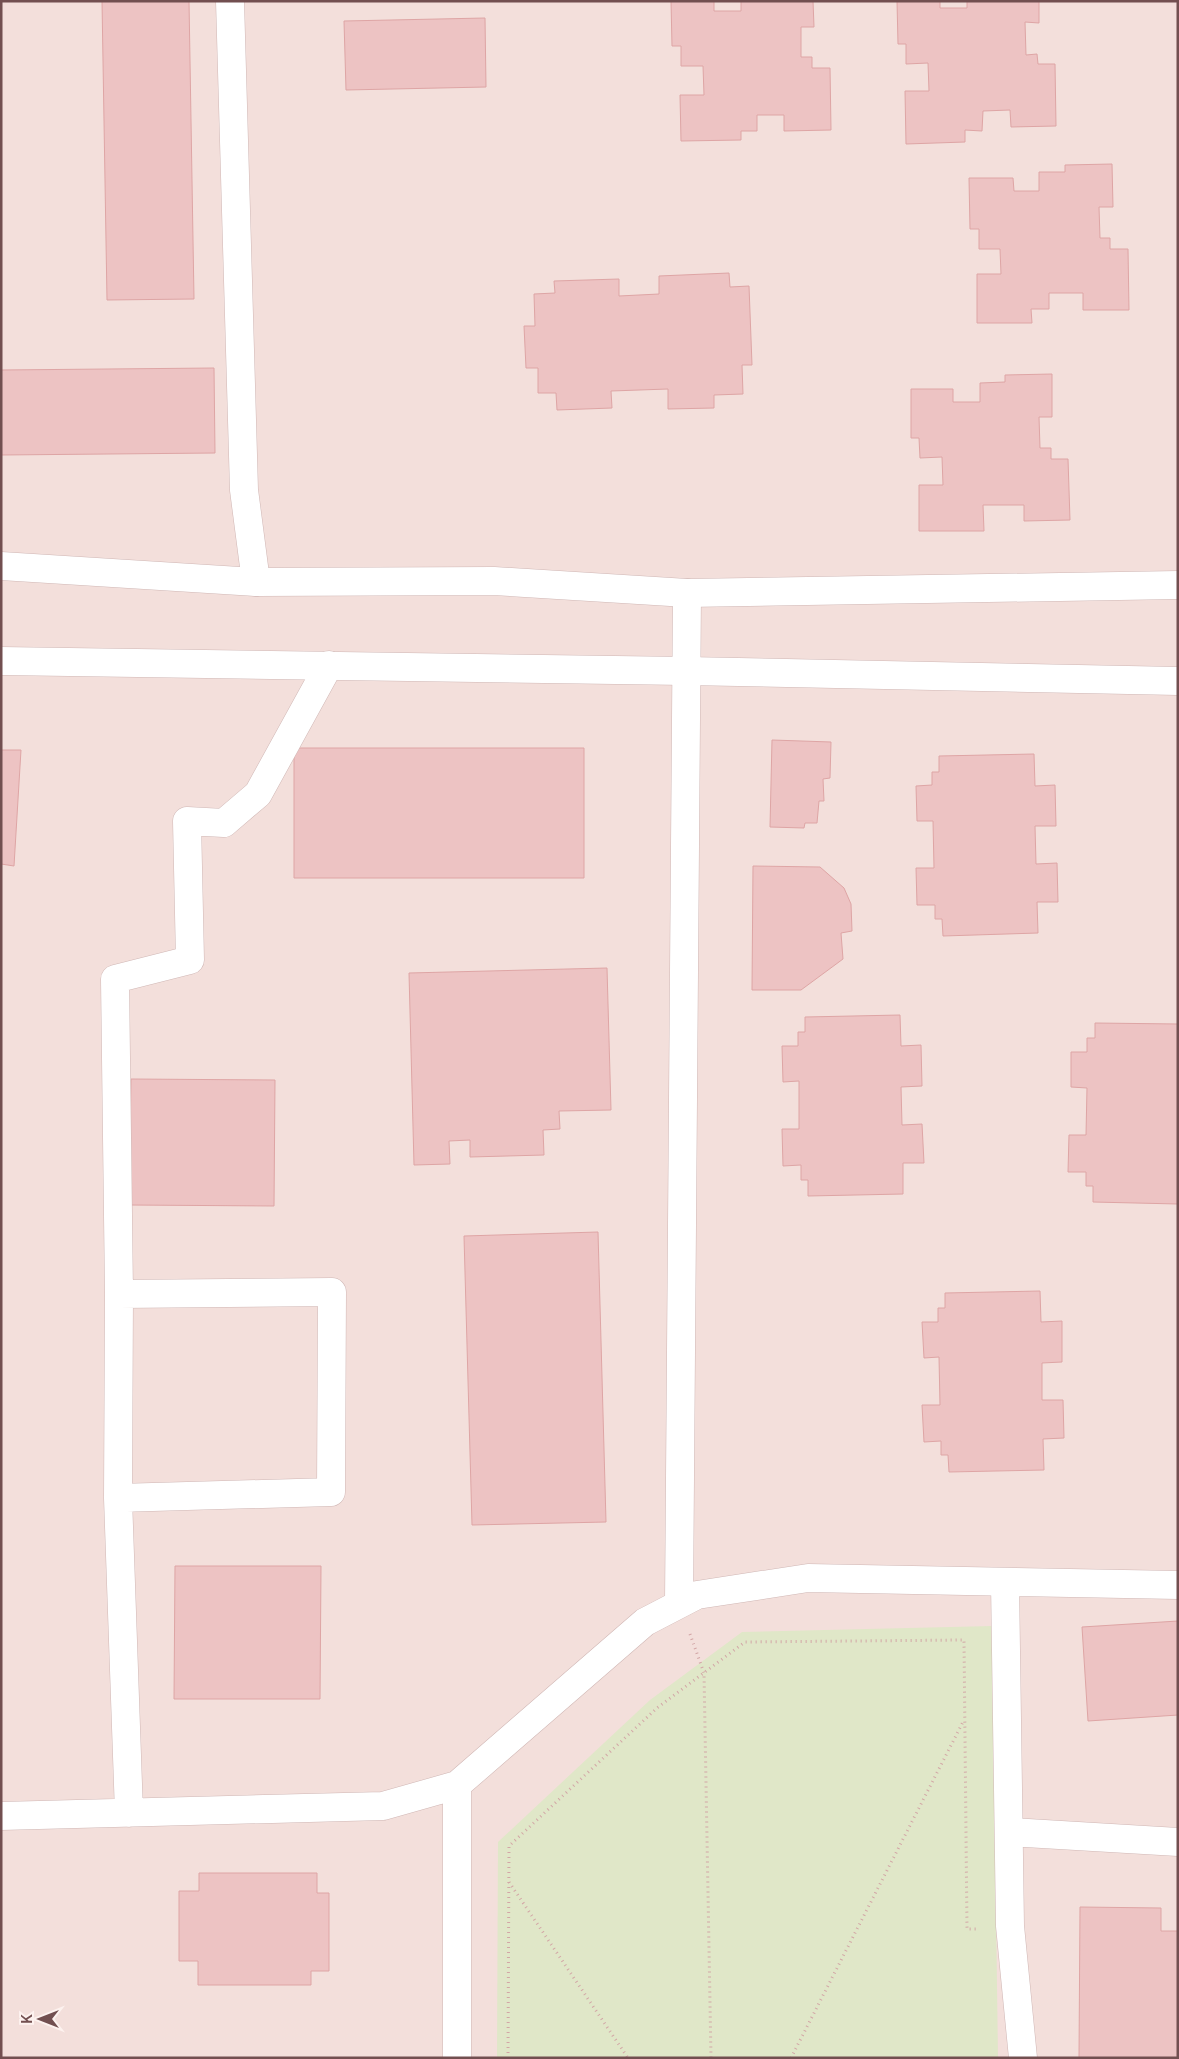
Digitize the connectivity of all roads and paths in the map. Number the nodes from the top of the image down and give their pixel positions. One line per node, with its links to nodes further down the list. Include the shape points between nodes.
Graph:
1 (230, 1): 3 (street, via 244,490)
2 (1, 566): 3 (street)
3 (256, 582): 5 (street, via 494,581)
4 (1178, 584): 5 (street)
5 (687, 593): 8 (street)
6 (1, 661): 7 (street)
7 (328, 665): 8 (street); 10 (street, via 258,794 224,823 187,821 190,960 115,979)
8 (686, 671): 9 (street); 14 (street)
9 (1178, 681)
10 (119, 1294): 11 (street); 11 (street, via 332,1292 332,1492)
11 (118, 1498): 18 (street)
12 (1005, 1582): 13 (street); 14 (street, via 808,1578 697,1595); 20 (street)
13 (1178, 1585)
14 (679, 1604): 15 (path); 17 (street, via 645,1622)
15 (704, 1673): 16 (path, via 745,1642 964,1640); 22 (path, via 657,1708 509,1846); 27 (path)
16 (964, 1719): 23 (path, via 967,1929); 28 (path)
17 (457, 1785): 18 (street, via 384,1806); 24 (street)
18 (129, 1813): 19 (street)
19 (1, 1816)
20 (1010, 1832): 21 (street); 23 (street)
21 (1178, 1842)
22 (509, 1882): 25 (path); 26 (path)
23 (1010, 1926): 29 (street)
24 (457, 2058)
25 (508, 2058)
26 (628, 2058)
27 (711, 2058)
28 (791, 2058)
29 (1023, 2058)

